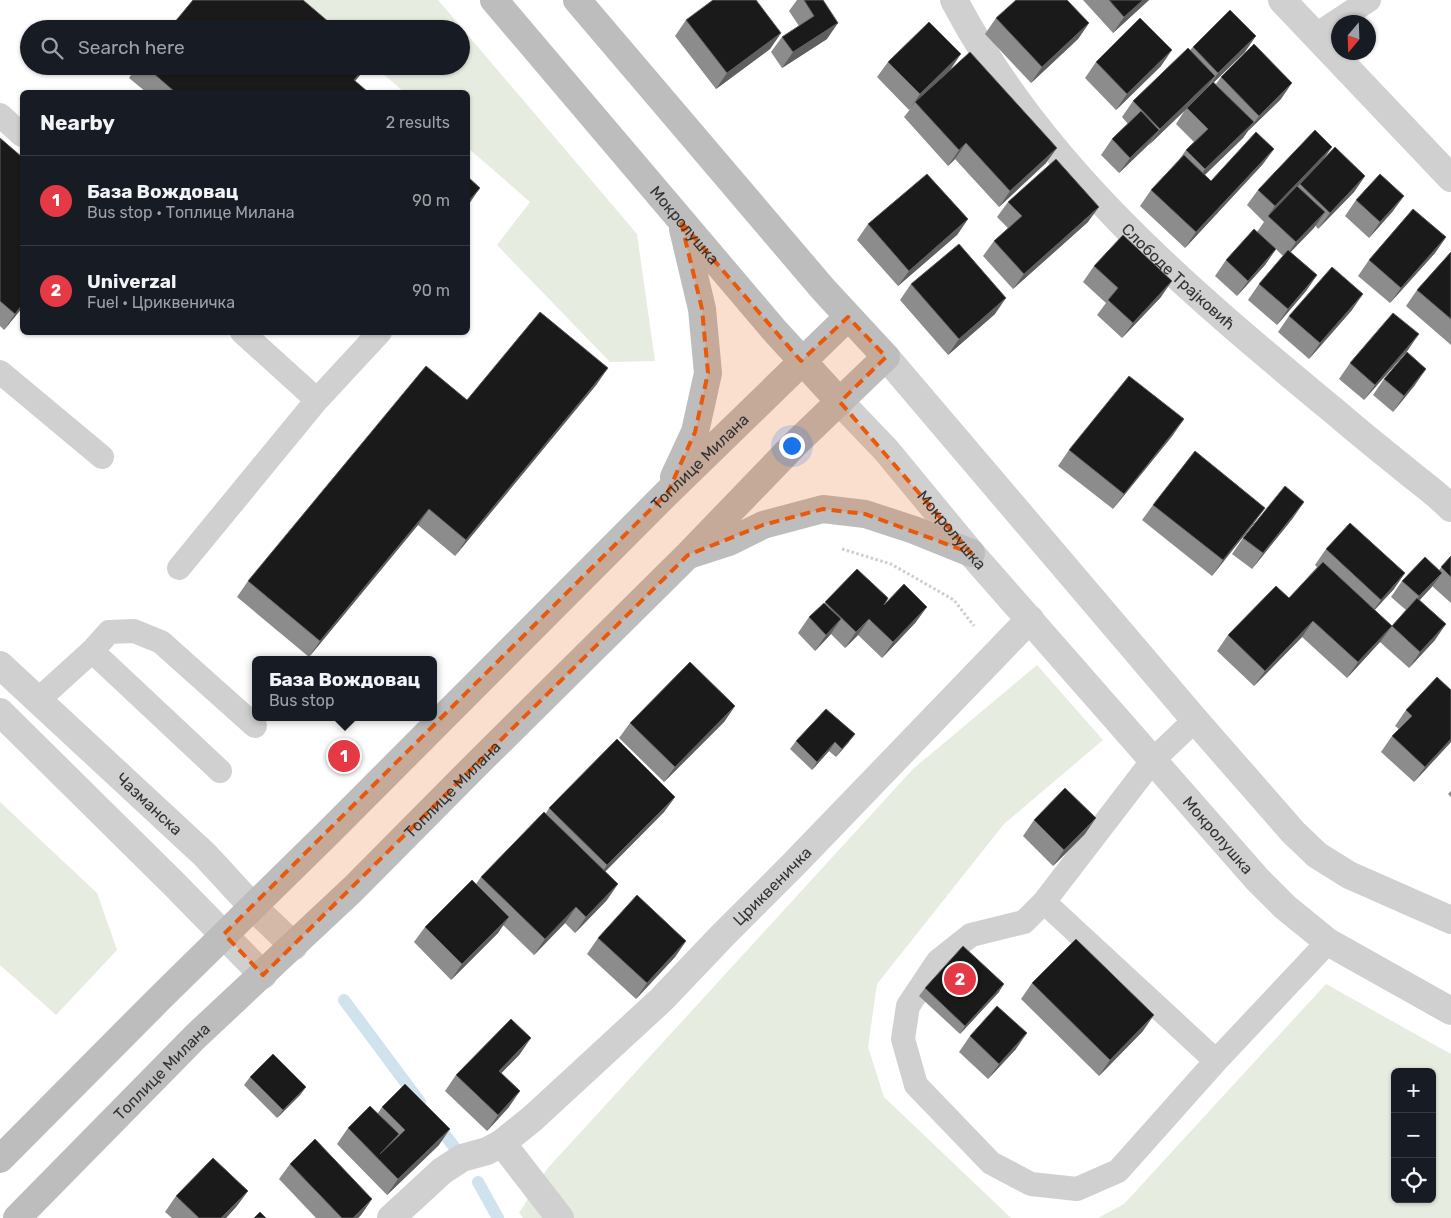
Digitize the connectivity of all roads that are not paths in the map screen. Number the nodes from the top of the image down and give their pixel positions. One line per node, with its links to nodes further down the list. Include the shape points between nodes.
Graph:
1 (494, 0): 10 (main road, Мокролушка)
2 (577, 0): 11 (main road)
3 (954, 0): 21 (street, Слободе Трајковић, via 1001,80 1052,147 1100,202 1184,283)
4 (1282, 0): 6 (street)
5 (1369, 0): 6 (lane)
6 (1316, 35): 9 (street)
7 (0, 115): 8 (lane)
8 (20, 134)
9 (1451, 178)
10 (682, 222): 15 (main road, Мокролушка); 20 (main road, via 702,309 708,373 695,432)
11 (848, 317): 14 (main road); 15 (main road, Топлице Милана)
12 (245, 335): 17 (lane)
13 (377, 335): 17 (lane)
14 (886, 357): 18 (main road, Топлице Милана); 30 (street)
15 (802, 361): 18 (main road, Мокролушка); 20 (main road, Топлице Милана)
16 (0, 372): 19 (lane)
17 (317, 400): 24 (lane)
18 (840, 402): 22 (street, Мокролушка, via 886,450); 23 (main road, Топлице Милана)
19 (102, 457)
20 (668, 492): 35 (main road, Топлице Милана, via 328,834)
21 (1451, 508)
22 (971, 553): 23 (main road, via 866,514 823,509 764,525 729,542); 25 (street, Мокролушка)
23 (688, 555): 39 (main road, Топлице Милана)
24 (179, 568)
25 (1030, 619): 32 (street, Мокролушка); 43 (street, Цриквеничка, via 661,1000)
26 (92, 650): 28 (lane); 31 (lane, via 109,632 134,631 161,642); 33 (lane)
27 (0, 665): 28 (street, Чазманска)
28 (38, 700): 35 (street, Чазманска, via 205,855)
29 (0, 712): 37 (street)
30 (1195, 720): 32 (lane); 36 (street, via 1317,855 1349,875)
31 (255, 726)
32 (1153, 760): 34 (lane); 38 (street, Мокролушка, via 1257,878 1285,907)
33 (220, 771)
34 (1044, 902): 42 (lane); 42 (lane, via 1024,922 971,935 938,961 908,1006 903,1039 916,1085 991,1163 1031,1184 1077,1189 1118,1171)
35 (252, 906): 37 (main road, Топлице Милана); 39 (street, Чазманска)
36 (1451, 920)
37 (224, 934): 40 (street); 44 (main road, Топлице Милана)
38 (1328, 942): 41 (street, Мокролушка); 42 (lane)
39 (294, 946): 40 (main road, Топлице Милана)
40 (263, 975): 45 (main road, Топлице Милана, via 196,1036)
41 (1451, 1011)
42 (1216, 1061)
43 (502, 1143): 46 (street, Цриквеничка, via 462,1158 442,1171); 47 (street)
44 (0, 1159)
45 (17, 1218)
46 (391, 1218)
47 (560, 1218)

